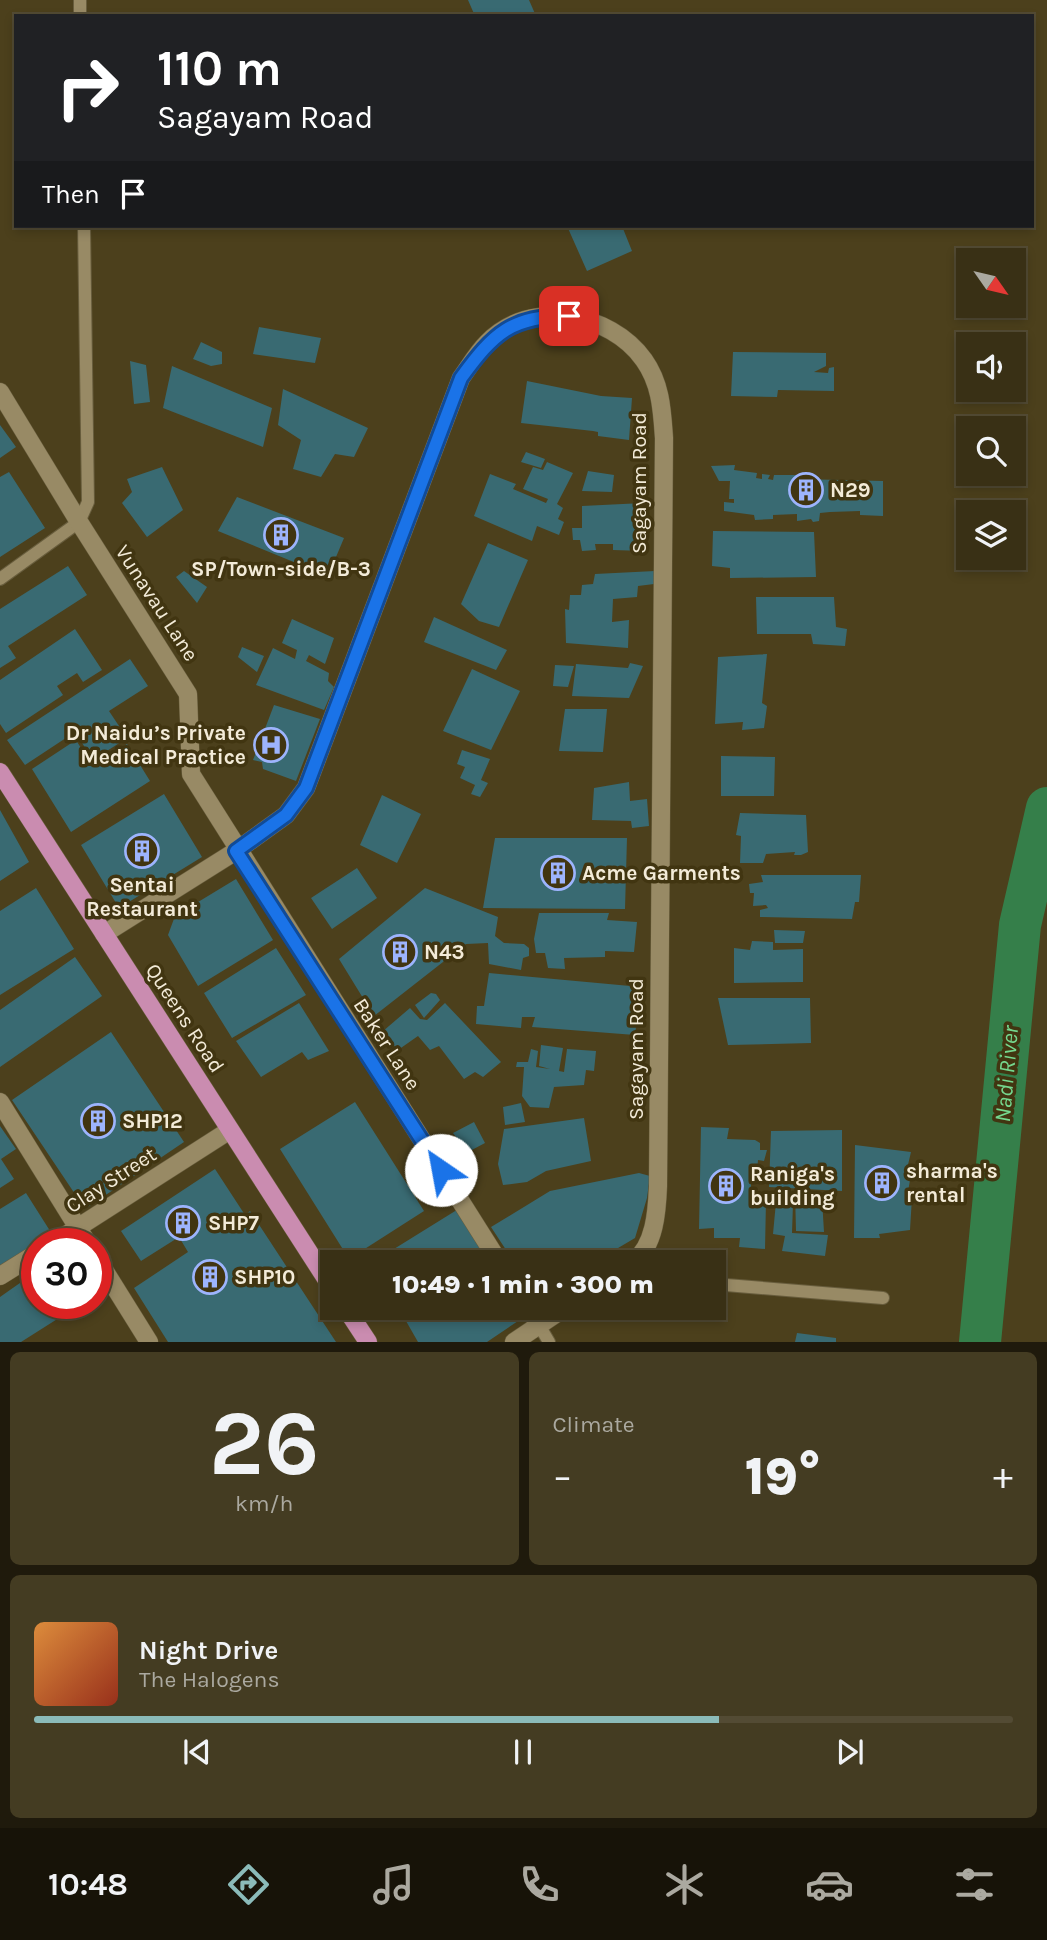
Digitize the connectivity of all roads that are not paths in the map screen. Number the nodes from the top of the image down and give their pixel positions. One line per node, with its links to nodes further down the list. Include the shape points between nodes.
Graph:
1 (84, 228): 3 (lane, via 88,502)
2 (0, 392): 3 (street, Vunavau Lane)
3 (79, 523): 4 (lane); 6 (street, Vunavau Lane, via 188,694 191,774)
4 (0, 579)
5 (0, 772): 7 (main road, Queens Road)
6 (236, 851): 7 (street, Sagayam Road); 11 (street, Baker Lane); 12 (street, Sagayam Road, via 286,815 306,788 461,378 481,351 520,322 544,316 593,321 620,335 645,360 661,396 664,438 658,1186 657,1213)
7 (104, 934): 9 (main road, Queens Road)
8 (0, 1102): 10 (street)
9 (230, 1130): 10 (street, Clay Street); 14 (main road, Queens Road)
10 (78, 1228)
11 (491, 1250)
12 (644, 1250)
13 (21, 1264): 15 (street)
14 (320, 1269)
15 (0, 1276)
16 (112, 1283): 23 (street)
17 (726, 1285): 18 (lane)
18 (883, 1298)
19 (354, 1320): 24 (main road)
20 (537, 1320): 22 (street)
21 (547, 1320): 22 (street)
22 (540, 1325): 25 (street); 26 (lane)
23 (149, 1342)
24 (368, 1342)
25 (514, 1342)
26 (549, 1342)

